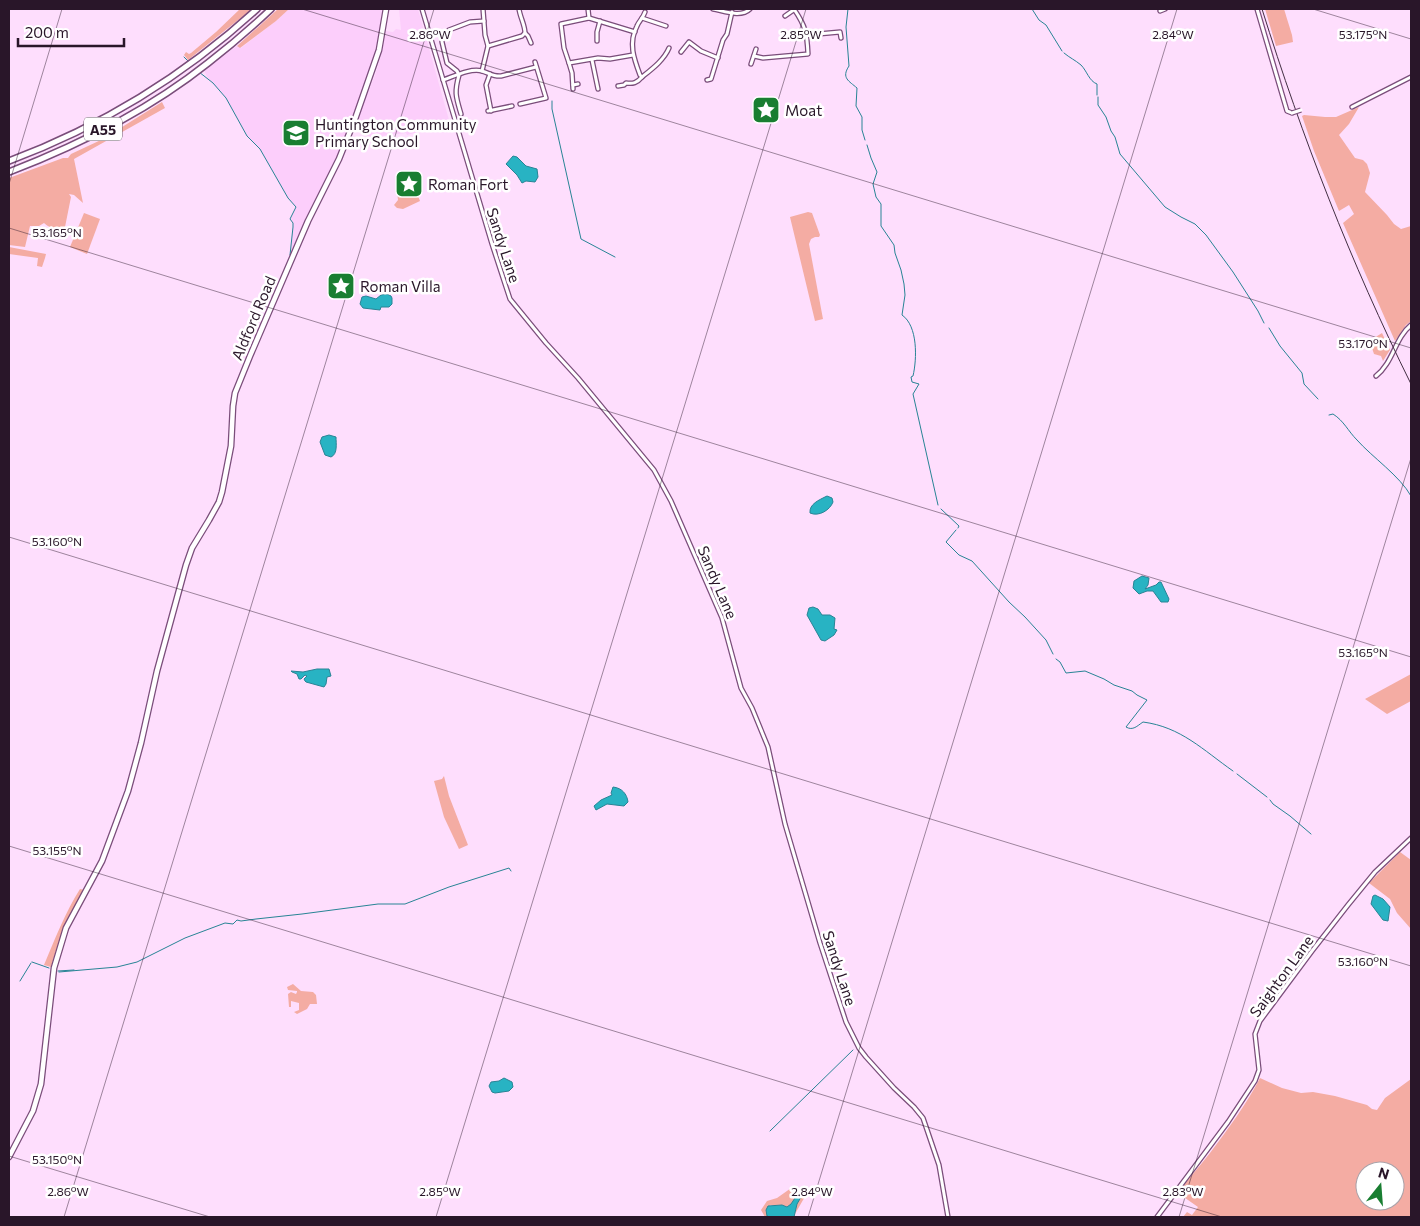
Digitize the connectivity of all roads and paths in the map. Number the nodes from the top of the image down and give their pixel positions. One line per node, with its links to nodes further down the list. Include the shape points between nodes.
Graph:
1 (257, 9): 59 (highway, A55, via 192,62 126,106)
2 (272, 9): 60 (highway, A55, via 200,70 136,112 92,136)
3 (386, 9): 64 (main road, Aldford Road, via 379,50 355,119 235,393 231,446 222,492 192,548 164,642 122,809 102,861 66,928 54,968 41,1084 33,1112)
4 (422, 9): 50 (street, Sandy Lane)
5 (483, 9): 19 (street)
6 (519, 9): 24 (street)
7 (588, 9): 17 (street)
8 (713, 9): 15 (street)
9 (750, 9): 15 (street, via 740,14)
10 (794, 9): 16 (street); 25 (street)
11 (1165, 9): 13 (street)
12 (1257, 9): 57 (street, bridge, via 1287,111)
13 (1160, 11)
14 (645, 12): 18 (street)
15 (732, 12): 37 (street)
16 (785, 16)
17 (590, 18): 20 (street); 41 (street, via 559,24)
18 (642, 18): 21 (street); 23 (street)
19 (484, 21): 22 (street, via 470,22); 30 (street)
20 (600, 21): 23 (street); 27 (street)
21 (663, 23)
22 (449, 30)
23 (634, 32): 35 (street)
24 (525, 33): 29 (street); 30 (street)
25 (807, 35): 26 (street, via 840,30); 34 (street)
26 (841, 38)
27 (598, 39)
28 (442, 42): 46 (street, via 447,63)
29 (531, 43)
30 (488, 46): 44 (street)
31 (669, 48): 47 (street, via 658,64)
32 (756, 49): 36 (street)
33 (681, 52): 37 (street, via 690,40 701,51)
34 (808, 54): 36 (street); 38 (street)
35 (633, 55): 39 (street); 47 (street)
36 (754, 56): 42 (street)
37 (718, 58): 49 (street)
38 (810, 59)
39 (592, 60): 41 (street); 53 (street)
40 (535, 62): 43 (street)
41 (569, 63): 51 (street, via 573,87)
42 (752, 64)
43 (536, 66): 45 (street, via 496,77); 54 (street, via 548,98)
44 (482, 71): 45 (street); 46 (street)
45 (490, 74): 55 (street, via 486,86 490,111)
46 (459, 75): 50 (street); 58 (street, via 455,94)
47 (642, 77): 52 (street, via 632,84)
48 (1411, 77): 56 (street)
49 (711, 79)
50 (443, 80): 65 (street, Sandy Lane, via 510,299 654,470 675,510 722,618 741,688 768,747 784,824 846,1022 866,1058 922,1118 939,1165)
51 (578, 84)
52 (618, 86)
53 (598, 89)
54 (520, 104)
55 (512, 106)
56 (1352, 107)
57 (1301, 110)
58 (461, 114)
59 (9, 161)
60 (9, 172)
61 (1411, 325): 62 (street, via 1382,372)
62 (1376, 376)
63 (1411, 838): 66 (street, Saighton Lane, via 1375,872 1260,1021 1255,1034 1259,1070 1255,1081)
64 (9, 1157)
65 (948, 1217)
66 (1157, 1217)

